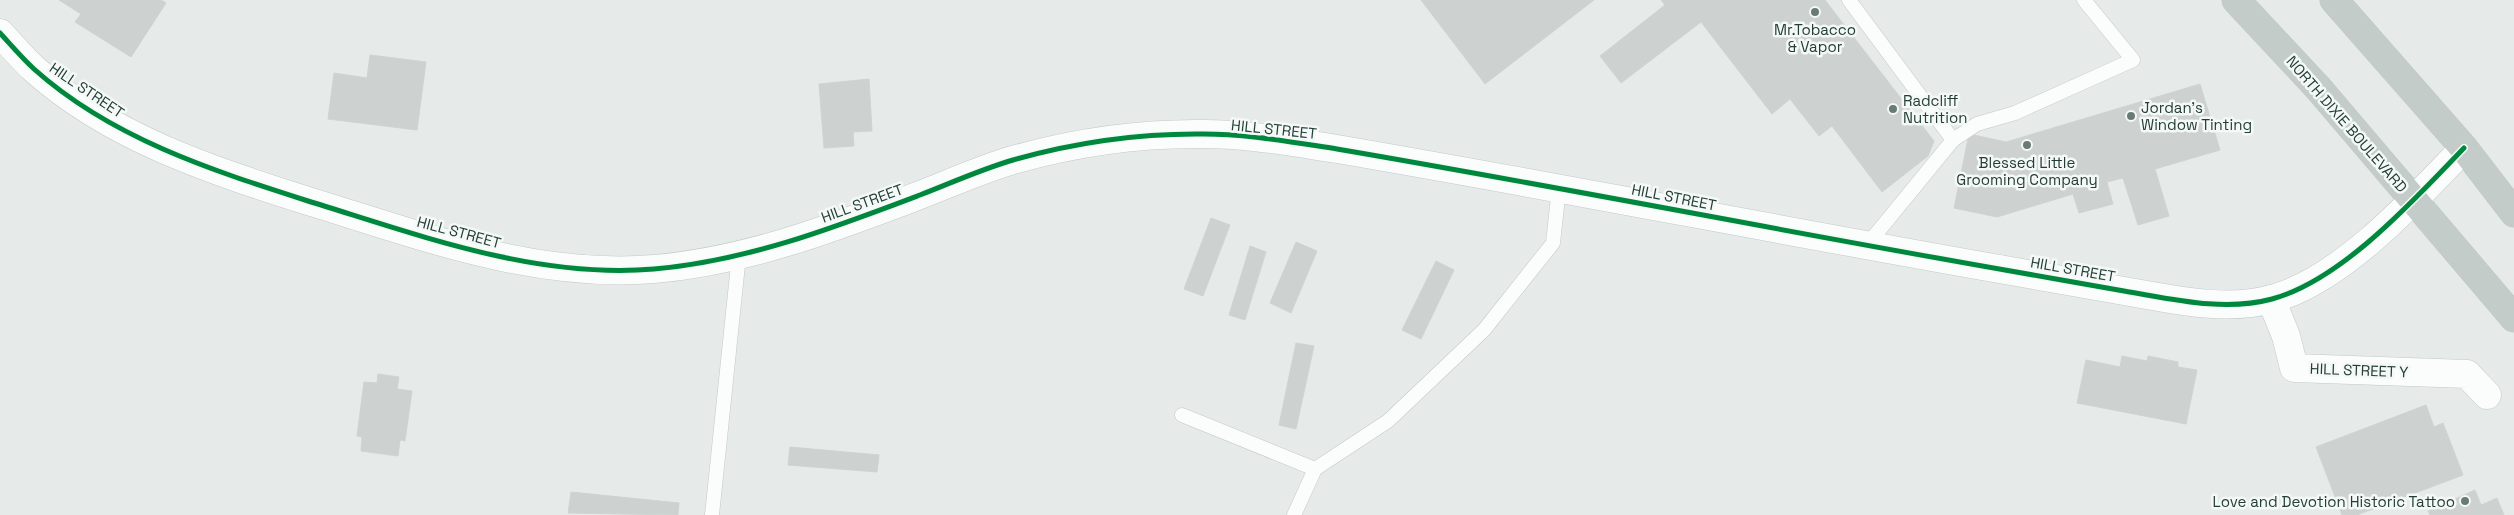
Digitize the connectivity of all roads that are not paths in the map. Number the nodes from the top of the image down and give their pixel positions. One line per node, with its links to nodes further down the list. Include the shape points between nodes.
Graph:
1 (1849, 0): 6 (lane)
2 (2084, 0): 6 (lane, via 2133,60 2015,113 1977,124)
3 (2236, 0): 9 (highway, NORTH DIXIE BOULEVARD, via 2319,89)
4 (2334, 0): 7 (highway)
5 (0, 33): 12 (street, HILL STREET, via 35,70 92,112 157,148 226,175 440,242 517,260 587,270 653,269)
6 (1953, 140): 11 (lane)
7 (2464, 148): 9 (street, HILL STREET); 10 (highway)
8 (1559, 188): 11 (street, HILL STREET); 12 (street, HILL STREET, via 1267,139 1199,134 1134,136 1070,145 1010,161 836,227); 17 (lane, via 1553,243 1484,330 1388,421)
9 (2413, 201): 13 (street, HILL STREET, via 2336,268 2307,286); 14 (highway, NORTH DIXIE BOULEVARD)
10 (2514, 213)
11 (1867, 245): 13 (street, HILL STREET, via 2182,301 2229,305)
12 (739, 255): 18 (lane)
13 (2271, 299): 15 (street, HILL STREET Y, via 2286,336 2294,368 2467,374)
14 (2514, 318)
15 (2487, 395)
16 (1182, 415): 17 (lane)
17 (1315, 469): 19 (lane)
18 (712, 515)
19 (1294, 515)

